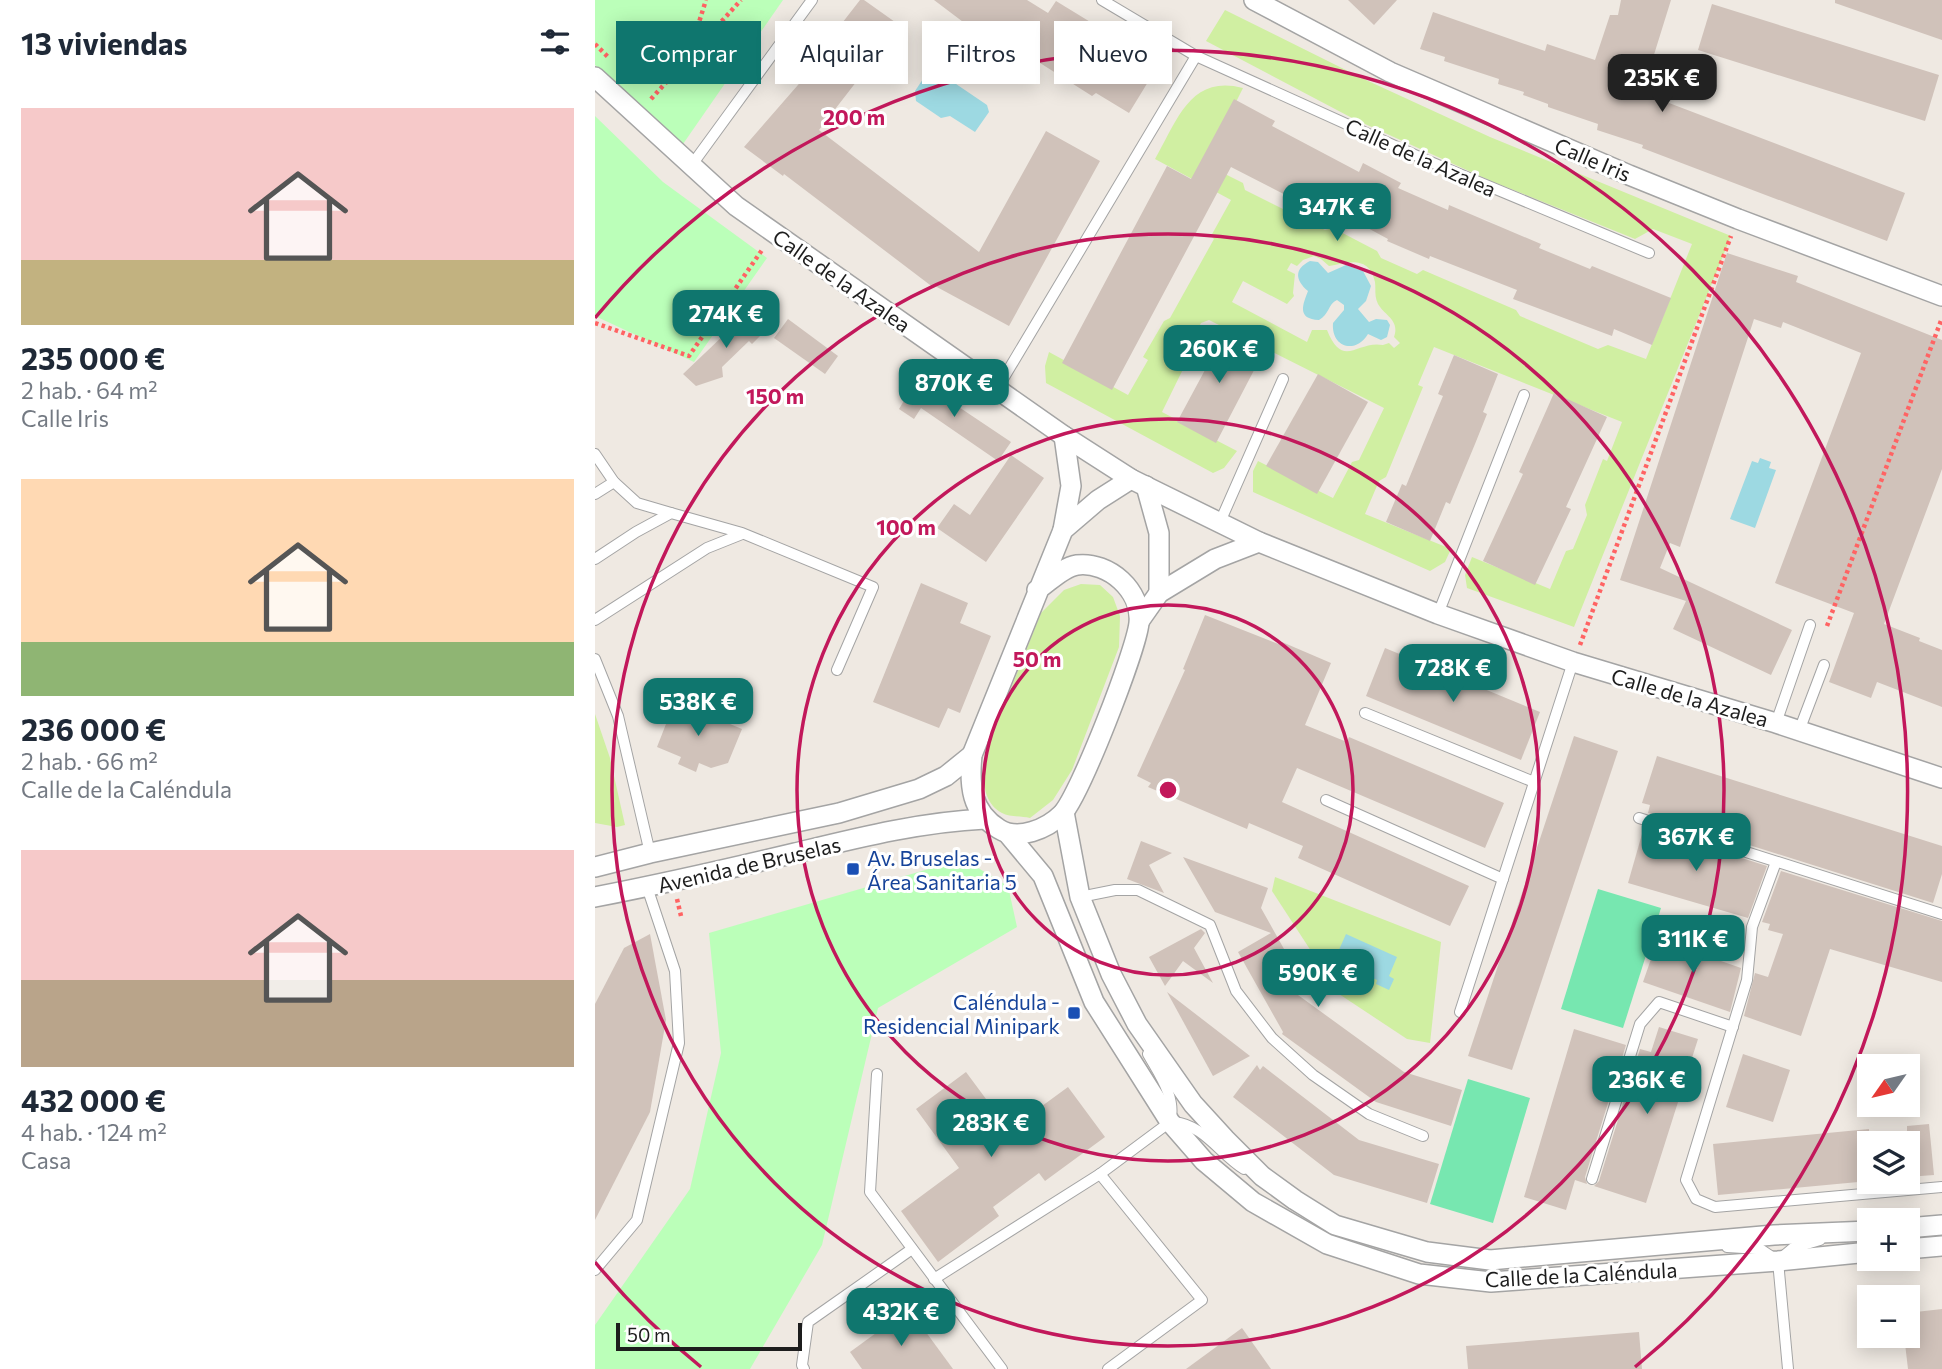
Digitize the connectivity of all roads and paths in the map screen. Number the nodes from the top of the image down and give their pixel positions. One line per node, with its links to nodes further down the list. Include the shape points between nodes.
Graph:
1 (706, 0): 6 (path)
2 (741, 0): 7 (path)
3 (812, 0): 12 (lane)
4 (1102, 0): 8 (lane, Calle de la Azalea)
5 (1254, 0): 13 (street, Calle Iris, via 1389,72)
6 (699, 21)
7 (722, 21)
8 (1196, 56): 15 (lane, Calle de la Azalea, via 1426,160); 20 (lane)
9 (595, 77): 11 (street, Calle de la Azalea)
10 (664, 84): 11 (path)
11 (636, 115): 12 (street, Calle de la Azalea)
12 (691, 166): 14 (street, Calle de la Azalea)
13 (1738, 219): 16 (street, Calle Iris); 41 (path)
14 (774, 232): 18 (path, via 689,356); 20 (street, Calle de la Azalea)
15 (1649, 253)
16 (1942, 296)
17 (1942, 318): 39 (path)
18 (595, 323)
19 (1283, 379): 28 (lane)
20 (997, 389): 22 (street, Calle de la Azalea)
21 (1524, 396): 35 (lane)
22 (1064, 436): 25 (street, Calle de la Azalea); 29 (street, via 1071,486)
23 (595, 454): 24 (lane)
24 (614, 482): 26 (lane); 27 (lane, via 637,503)
25 (1138, 482): 28 (street, Calle de la Azalea); 29 (street, via 1098,500); 34 (street, via 1159,533)
26 (595, 494)
27 (671, 513): 30 (lane); 32 (lane)
28 (1220, 522): 31 (street, Calle de la Azalea)
29 (1063, 530): 33 (street)
30 (742, 534): 36 (lane, via 707,548); 43 (lane, via 873,587)
31 (1259, 542): 34 (street, via 1215,559); 35 (street, Calle de la Azalea)
32 (595, 559)
33 (1037, 590): 37 (street, via 1076,565 1110,570 1135,600); 47 (street)
34 (1159, 593): 37 (street)
35 (1438, 614): 41 (street, Calle de la Azalea)
36 (595, 620)
37 (1139, 620): 51 (street, via 1134,649)
38 (1810, 625): 45 (lane)
39 (1823, 638)
40 (595, 659): 55 (lane, via 618,716)
41 (1573, 662): 45 (street, Calle de la Azalea); 49 (lane)
42 (1824, 664): 46 (lane)
43 (837, 670)
44 (1365, 713): 49 (lane)
45 (1776, 723): 46 (street, Calle de la Azalea)
46 (1799, 731): 48 (street, Calle de la Azalea)
47 (972, 755): 53 (street, via 974,801); 55 (street, Avenida de Bruselas, via 946,776 919,789 839,813)
48 (1942, 778)
49 (1534, 782): 58 (lane)
50 (1326, 800): 58 (lane)
51 (1064, 812): 54 (street, via 1032,832); 61 (street, Calle de la Caléndula)
52 (1639, 818): 56 (lane)
53 (985, 819): 54 (street, Calle de la Caléndula); 59 (street, Avenida de Bruselas, via 928,824)
54 (1008, 834): 67 (street, Calle de la Caléndula, via 1043,876 1094,1002)
55 (650, 853): 57 (street, Avenida de Bruselas)
56 (1776, 862): 62 (lane); 65 (lane, via 1752,927 1747,980)
57 (595, 867)
58 (1503, 879): 64 (lane)
59 (647, 887): 60 (street, Avenida de Bruselas); 83 (lane, via 675,971 679,1043 637,1220)
60 (595, 897)
61 (1080, 897): 63 (street, Calle de la Caléndula); 68 (lane, via 1138,890 1210,925 1236,991 1272,1038 1313,1075 1369,1114)
62 (1941, 912)
63 (1111, 974): 67 (lane, via 1170,1098); 70 (street, Calle de la Caléndula, via 1137,1024 1193,1104)
64 (1460, 1012)
65 (1733, 1027): 71 (lane, via 1659,1003 1640,1024); 72 (lane, via 1686,1180 1696,1199 1715,1207)
66 (877, 1074): 80 (lane, via 870,1192)
67 (1170, 1122): 69 (lane); 70 (lane, via 1199,1131 1230,1160); 82 (street, Calle de la Caléndula, via 1204,1161 1275,1216 1327,1244 1419,1274 1491,1282)
68 (1423, 1136)
69 (1100, 1174): 84 (lane); 87 (lane, via 1202,1300)
70 (1262, 1176): 77 (street, Calle de la Caléndula, via 1335,1225 1427,1252 1490,1260)
71 (1592, 1178)
72 (1942, 1187)
73 (1942, 1225): 74 (street)
74 (1920, 1227)
75 (1857, 1232): 76 (street, Calle de la Caléndula)
76 (1840, 1234): 77 (street, Calle de la Caléndula); 82 (lane, via 1793,1248)
77 (1668, 1244): 82 (lane, via 1761,1249)
78 (1942, 1246): 79 (street)
79 (1920, 1248)
80 (912, 1249): 84 (lane); 85 (lane, via 808,1322)
81 (1857, 1253): 82 (street, Calle de la Caléndula)
82 (1778, 1261): 88 (lane)
83 (595, 1270)
84 (934, 1279): 86 (lane)
85 (804, 1369)
86 (1002, 1369)
87 (1108, 1369)
88 (1789, 1369)

